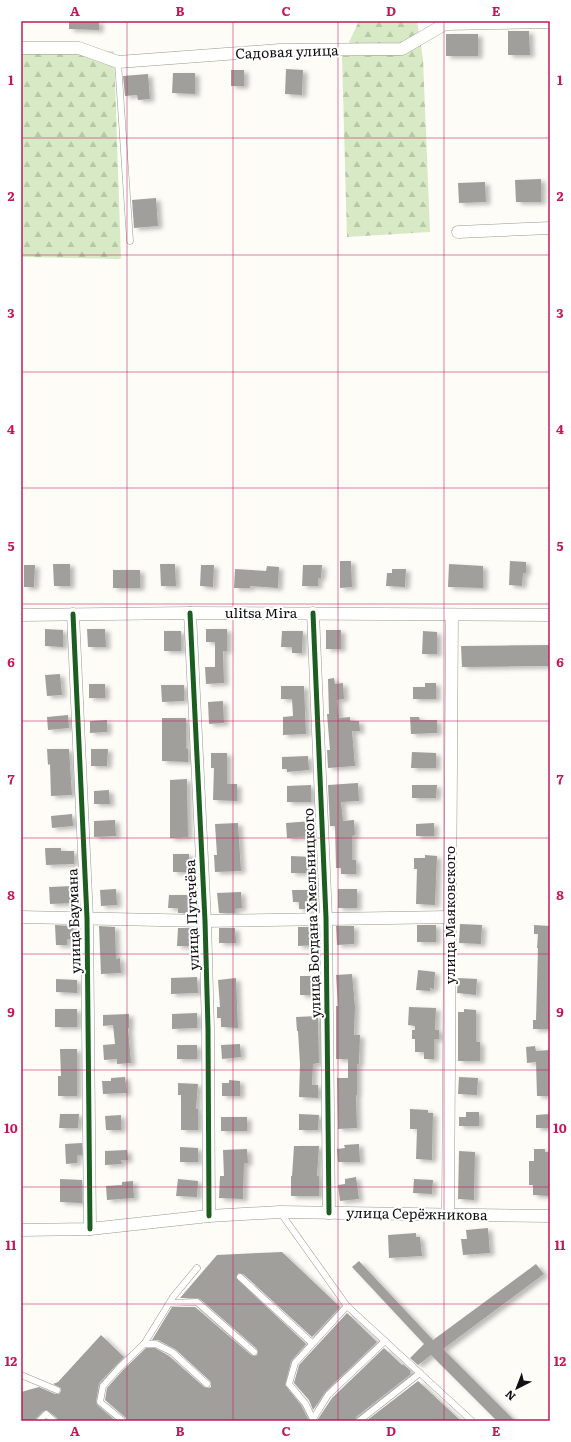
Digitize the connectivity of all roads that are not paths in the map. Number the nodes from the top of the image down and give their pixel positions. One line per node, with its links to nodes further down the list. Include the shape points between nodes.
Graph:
1 (550, 22): 2 (street, Садовая улица)
2 (445, 23): 4 (street, Садовая улица, via 402,49 280,50)
3 (21, 48): 4 (street, Садовая улица, via 79,48)
4 (118, 62): 7 (lane)
5 (550, 228): 6 (street)
6 (458, 232)
7 (130, 241)
8 (190, 613): 9 (street, ulitsa Mira); 10 (street, ulitsa Mira); 18 (street, улица Пугачёва)
9 (313, 613): 12 (street, ulitsa Mira); 17 (street, улица Богдана Хмельницкого)
10 (73, 614): 11 (street, ulitsa Mira); 16 (street, улица Баумана)
11 (21, 615)
12 (452, 615): 13 (street, ulitsa Mira); 15 (street, улица Маяковского)
13 (550, 615)
14 (21, 917): 16 (street)
15 (449, 917): 17 (street); 21 (street, улица Маяковского)
16 (87, 918): 18 (street); 24 (street, улица Баумана)
17 (326, 918): 18 (street); 20 (street, улица Богдана Хмельницкого)
18 (204, 921): 22 (street, улица Пугачёва, via 208,1028)
19 (280, 1212): 20 (street, улица Серёжникова); 22 (street, улица Серёжникова); 29 (lane)
20 (329, 1213): 21 (street, улица Серёжникова)
21 (448, 1214): 23 (street, улица Серёжникова)
22 (209, 1216): 24 (street, улица Серёжникова)
23 (550, 1216)
24 (90, 1228): 25 (street, улица Серёжникова)
25 (21, 1230)
26 (197, 1268): 28 (lane)
27 (240, 1277): 31 (lane)
28 (170, 1303): 32 (lane); 33 (lane, via 197,1302)
29 (347, 1306): 30 (lane); 31 (lane)
30 (385, 1341): 34 (lane); 38 (lane, via 328,1395)
31 (312, 1343): 38 (lane, via 295,1363 289,1384 305,1403)
32 (144, 1344): 36 (lane, via 156,1344 172,1352); 41 (lane, via 103,1386 100,1402)
33 (254, 1352)
34 (420, 1373): 42 (lane); 43 (lane)
35 (21, 1375): 37 (lane)
36 (207, 1384)
37 (57, 1390)
38 (313, 1420)
39 (39, 1421): 40 (lane, via 46,1414)
40 (54, 1421)
41 (123, 1421)
42 (359, 1421)
43 (472, 1421)

